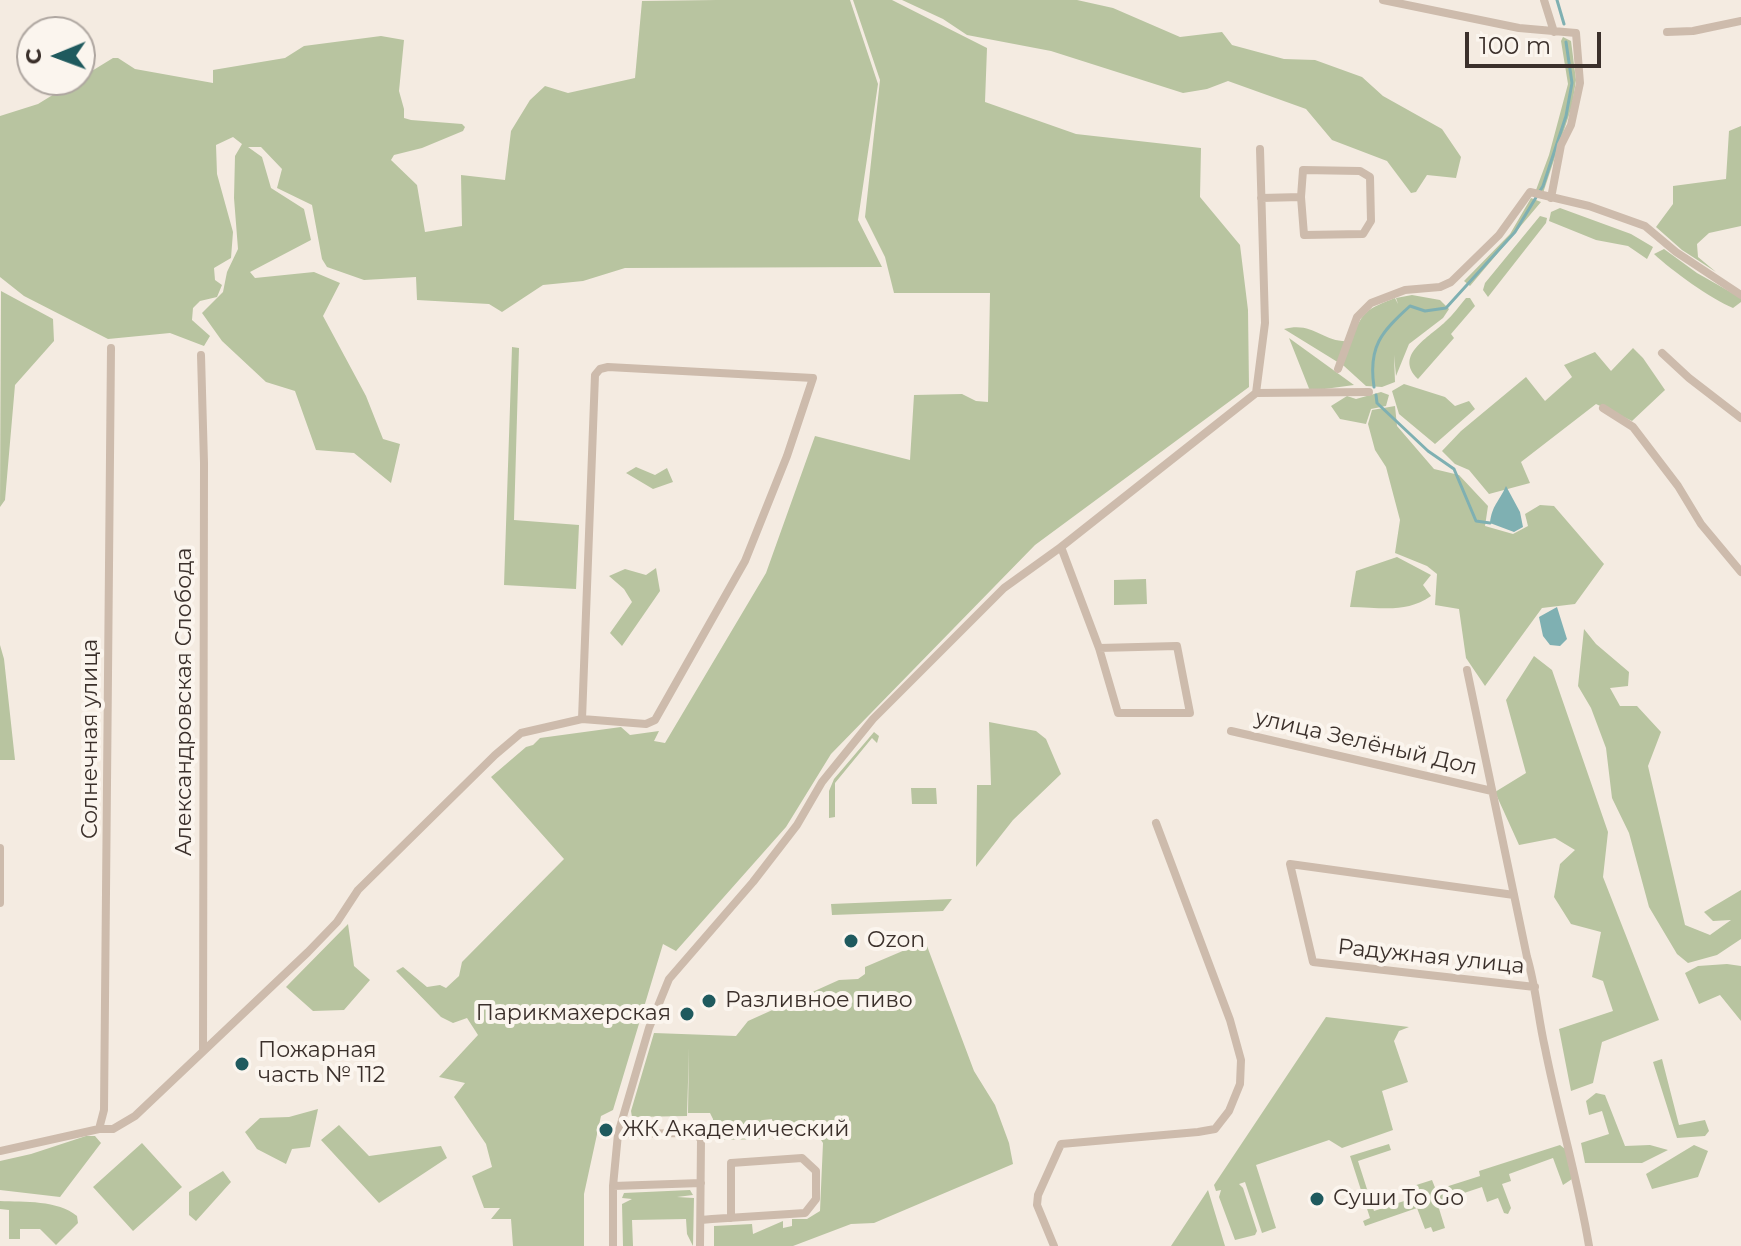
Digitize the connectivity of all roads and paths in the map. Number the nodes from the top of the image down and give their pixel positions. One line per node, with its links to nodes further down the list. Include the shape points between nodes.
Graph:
1 (1383, 0): 4 (street)
2 (1544, 0): 4 (street)
3 (1741, 21): 5 (street)
4 (1554, 32): 7 (street, via 1576,33 1580,83 1571,125)
5 (1667, 32)
6 (1260, 149): 9 (street)
7 (1540, 195): 10 (street, via 1645,226); 14 (street, via 1451,282 1371,303 1357,317)
8 (1301, 197): 8 (street, via 1303,170 1360,171 1370,177 1371,221 1363,234 1304,235); 9 (street)
9 (1261, 198): 16 (street, via 1265,323)
10 (1741, 295)
11 (111, 348): 32 (street, Солнечная улица, via 105,1047)
12 (1662, 353): 18 (street)
13 (201, 355): 31 (street, Александровская Слобода)
14 (1338, 369)
15 (1369, 392): 16 (street)
16 (1256, 393): 19 (street)
17 (1603, 408): 20 (street, via 1633,427)
18 (1741, 418)
19 (1061, 547): 21 (street); 33 (street, via 1004,588 879,712 822,782 753,882 669,979)
20 (1741, 572)
21 (1099, 648): 21 (street, via 1118,713 1190,713 1177,646)
22 (1467, 670): 25 (street)
23 (582, 719): 23 (street, via 595,375 608,367 813,378 745,561 655,720 646,724); 31 (street, via 521,733 495,755 358,890 308,952)
24 (1231, 731): 25 (street, улица Зелёный Дол)
25 (1492, 791): 28 (street)
26 (1156, 823): 41 (street, via 1230,1020 1241,1060 1240,1084 1215,1129 1061,1144 1037,1205)
27 (0, 848): 29 (street)
28 (1514, 895): 30 (street); 30 (street, Радужная улица, via 1290,864 1313,962)
29 (0, 903)
30 (1535, 987): 42 (street)
31 (203, 1050): 32 (street, via 135,1116 113,1129)
32 (99, 1129): 34 (street)
33 (618, 1134): 35 (street, via 697,1134); 36 (street)
34 (0, 1151)
35 (701, 1183): 36 (street); 38 (street)
36 (613, 1186): 39 (street)
37 (731, 1218): 37 (street, via 805,1213 816,1199 816,1171 802,1158 731,1163); 38 (street)
38 (701, 1220): 40 (street)
39 (613, 1246)
40 (700, 1246)
41 (1054, 1246)
42 (1589, 1246)

